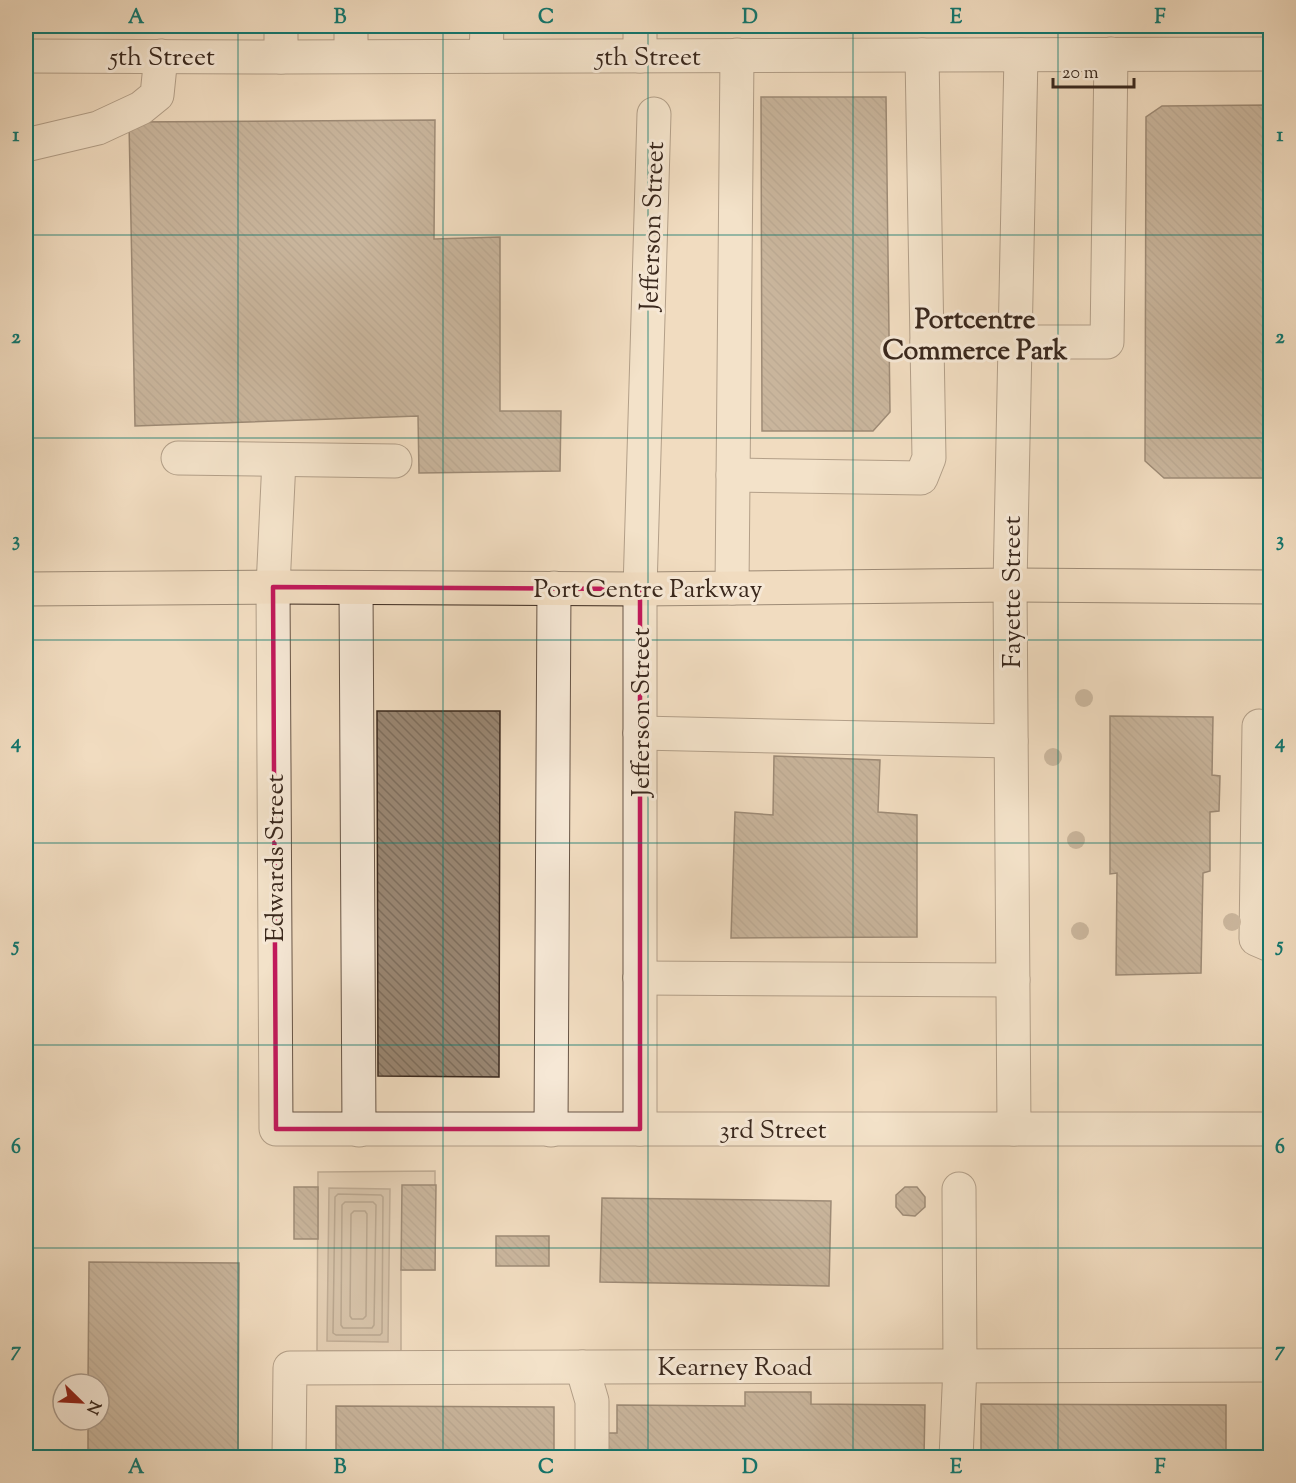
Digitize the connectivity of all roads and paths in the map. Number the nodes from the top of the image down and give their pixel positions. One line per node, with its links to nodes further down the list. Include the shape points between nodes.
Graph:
1 (1147, 40): 6 (street, 5th Street); 7 (street, 5th Street)
2 (281, 41): 3 (street, 5th Street); 12 (street, 5th Street)
3 (351, 41): 4 (street, 5th Street)
4 (486, 41): 5 (street, 5th Street)
5 (640, 41): 11 (street, 5th Street)
6 (1111, 54): 9 (street, 5th Street); 16 (street, via 1107,342)
7 (1270, 54)
8 (922, 55): 9 (street, 5th Street); 11 (street, 5th Street); 15 (street)
9 (1021, 55): 16 (street, Fayette Street)
10 (26, 56): 12 (street, 5th Street)
11 (737, 56): 20 (street)
12 (161, 57): 14 (street, via 157,95 141,108 98,128)
13 (654, 114): 28 (street, Jefferson Street)
14 (26, 145)
15 (927, 342): 16 (street); 20 (street, via 929,458 921,478)
16 (1014, 342): 21 (street, Fayette Street)
17 (177, 458): 18 (street)
18 (279, 459): 19 (street); 22 (street, Edwards Street)
19 (394, 461)
20 (733, 475): 26 (street)
21 (1010, 585): 23 (main road, Port Centre Parkway); 26 (main road, Port Centre Parkway); 31 (street, Fayette Street)
22 (273, 587): 24 (main road, Port Centre Parkway); 27 (main road, Port Centre Parkway); 38 (street, Edwards Street)
23 (1270, 587)
24 (356, 588): 25 (main road, Port Centre Parkway); 39 (street)
25 (554, 588): 28 (main road, Port Centre Parkway); 40 (street)
26 (732, 588): 28 (main road, Port Centre Parkway)
27 (26, 589)
28 (640, 589): 30 (street, Jefferson Street)
29 (1259, 726): 32 (street, via 1256,939)
30 (640, 733): 31 (street); 33 (street, Jefferson Street)
31 (1011, 741): 34 (street, Fayette Street)
32 (1270, 945)
33 (640, 978): 34 (street); 35 (street, Jefferson Street)
34 (1013, 980): 36 (street, Fayette Street)
35 (640, 1129): 36 (street, 3rd Street); 40 (street, 3rd Street)
36 (1014, 1129): 37 (street, 3rd Street)
37 (1270, 1129)
38 (276, 1130): 39 (street, 3rd Street)
39 (359, 1130): 40 (street, 3rd Street)
40 (550, 1130)
41 (959, 1189): 43 (street)
42 (1270, 1365): 43 (street, Kearney Road)
43 (960, 1366): 44 (street, Kearney Road); 47 (street)
44 (582, 1367): 45 (street, Kearney Road, via 290,1368); 46 (street, via 592,1401)
45 (289, 1458)
46 (591, 1458)
47 (956, 1458)

